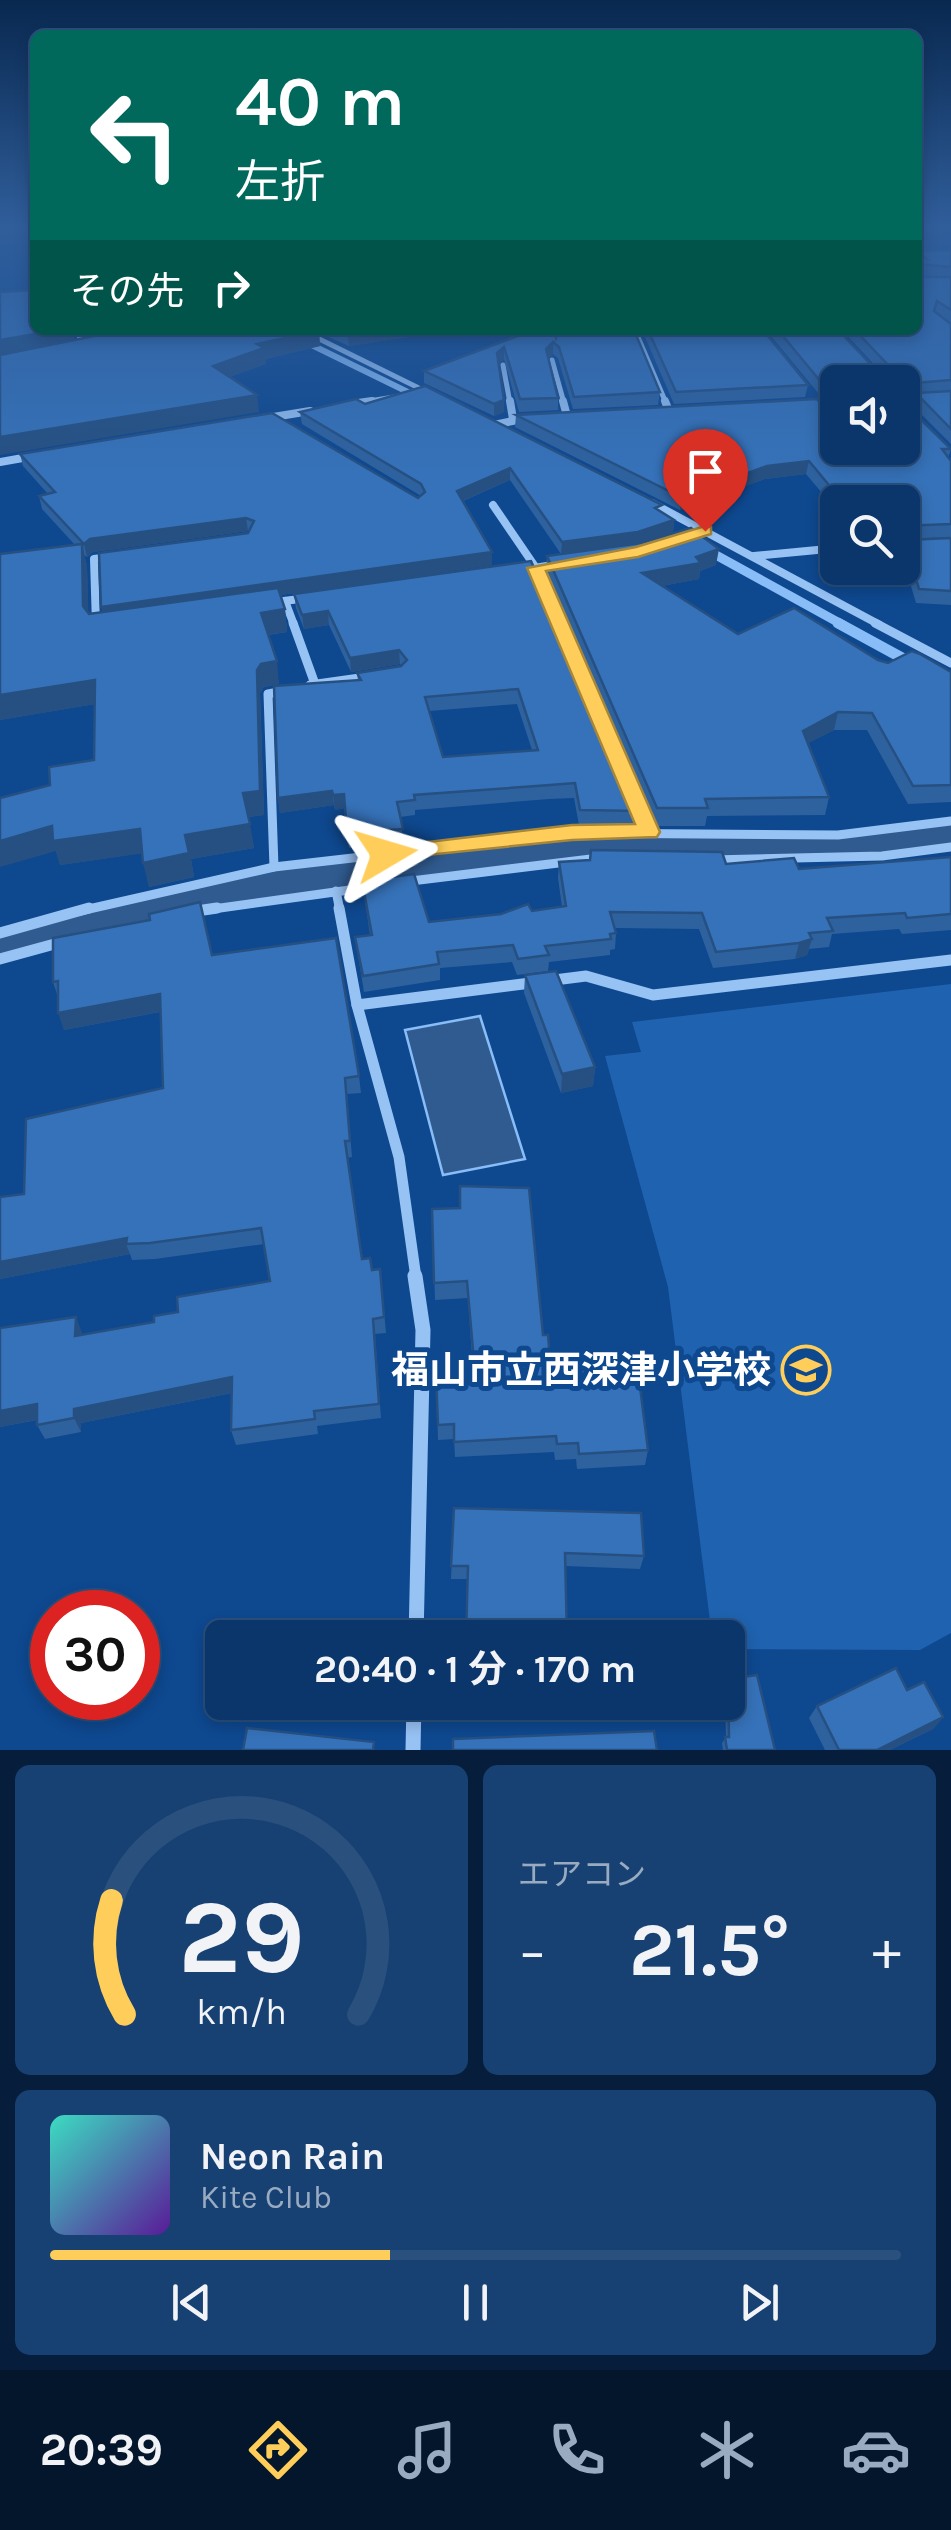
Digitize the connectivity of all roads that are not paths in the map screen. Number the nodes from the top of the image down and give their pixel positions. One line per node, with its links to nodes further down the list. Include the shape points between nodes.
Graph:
1 (79, 335): 4 (street)
2 (311, 335): 8 (street)
3 (636, 335): 20 (street)
4 (82, 350)
5 (552, 360): 23 (street)
6 (503, 364): 28 (street)
7 (806, 389): 14 (street)
8 (425, 392): 9 (street); 13 (street)
9 (412, 394)
10 (400, 396): 15 (street)
11 (951, 398): 12 (street)
12 (920, 399)
13 (443, 400)
14 (818, 404): 16 (street); 17 (street)
15 (346, 405)
16 (799, 405)
17 (820, 406)
18 (328, 408): 25 (street)
19 (688, 410): 20 (street)
20 (669, 411): 21 (street)
21 (652, 412)
22 (477, 416): 30 (street)
23 (567, 416): 24 (street); 26 (street)
24 (584, 416)
25 (274, 417): 29 (street); 31 (street)
26 (549, 417)
27 (531, 418): 28 (street)
28 (513, 419): 30 (street)
29 (255, 420)
30 (494, 425): 32 (street)
31 (290, 426)
32 (512, 433)
33 (39, 456): 34 (street)
34 (0, 462)
35 (636, 495): 37 (street)
36 (493, 505): 43 (street)
37 (701, 532): 38 (street); 41 (street)
38 (686, 537)
39 (820, 550): 41 (street)
40 (118, 556): 48 (street, via 94,559 96,629)
41 (754, 556): 49 (street)
42 (570, 562): 43 (street)
43 (536, 568): 44 (street); 53 (street)
44 (517, 570)
45 (324, 596): 46 (street)
46 (285, 601): 47 (street); 51 (street)
47 (266, 604)
48 (115, 626)
49 (951, 664)
50 (383, 674): 51 (street)
51 (315, 684): 57 (street, via 268,694)
52 (951, 820): 53 (street, via 838,835)
53 (649, 832): 57 (street, via 572,833)
54 (951, 847): 56 (street, via 882,856)
55 (608, 858): 58 (street)
56 (700, 860)
57 (274, 867): 60 (street)
58 (336, 891): 59 (street); 64 (street)
59 (172, 915)
60 (0, 933)
61 (80, 938): 62 (street)
62 (0, 959)
63 (951, 960): 64 (street, via 653,995 586,976)
64 (357, 1006): 65 (street, via 399,1156 422,1330)
65 (416, 1620)
66 (414, 1720): 67 (street)
67 (413, 1750)

